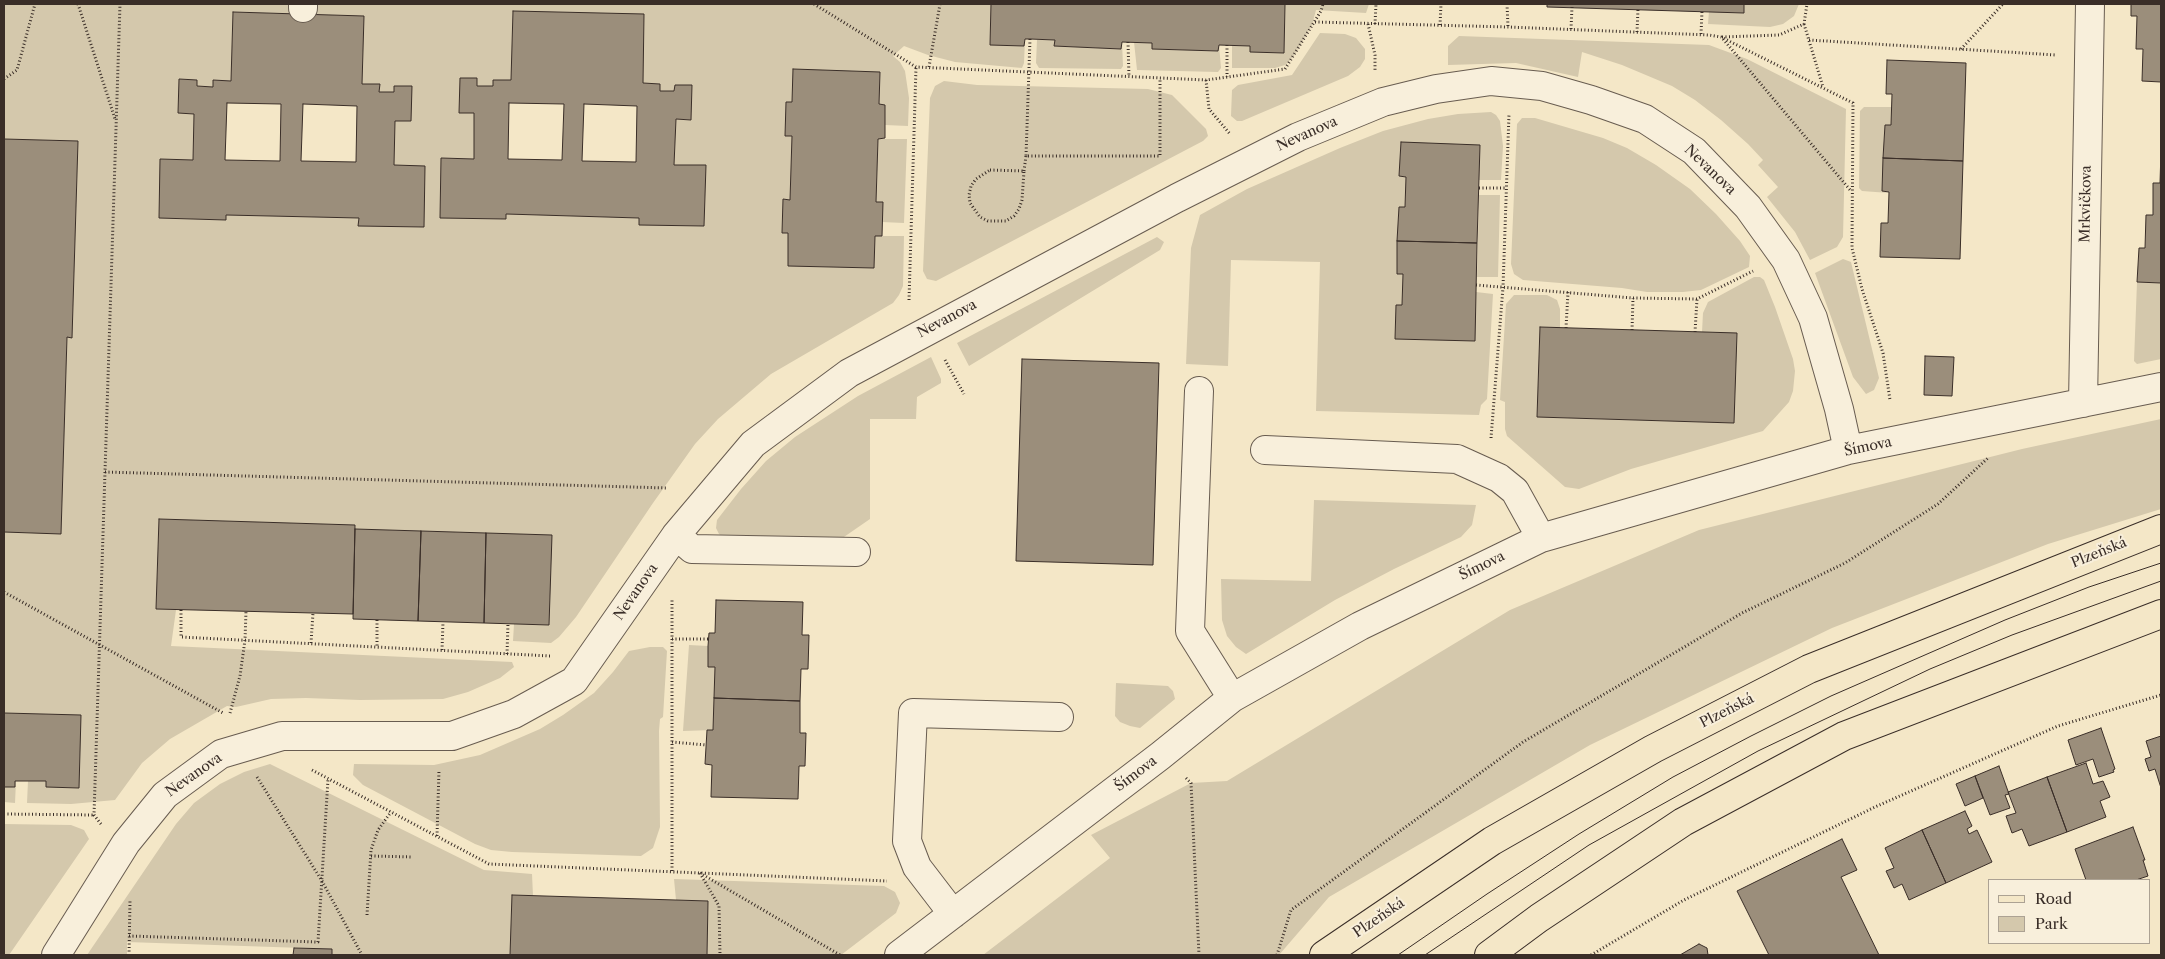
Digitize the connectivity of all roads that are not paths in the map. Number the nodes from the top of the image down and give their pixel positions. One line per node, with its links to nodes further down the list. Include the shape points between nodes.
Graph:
1 (2090, 4): 4 (street, Mrkvičkova)
2 (2161, 387): 4 (street, Šímova)
3 (1199, 391): 12 (street, via 1190,631)
4 (2083, 403): 6 (street, Šímova)
5 (1266, 450): 9 (street, via 1457,460 1499,478 1515,491)
6 (1848, 450): 8 (street, Nevanova, via 1840,409 1813,318 1786,260 1748,207 1694,151 1645,119 1592,100 1542,86 1491,81 1436,89 1383,102 1298,137 849,373 753,444); 9 (street, Šímova)
7 (2161, 529): 17 (main road, Plzeňská, via 1809,669 1653,750 1492,840)
8 (676, 535): 10 (street, via 692,549); 15 (street, Nevanova, via 574,681 514,714 452,736 282,736 221,754 165,795 126,843)
9 (1541, 538): 12 (street, Šímova, via 1360,626)
10 (856, 552)
11 (2161, 614): 18 (main road, via 1844,736 1683,822 1539,918)
12 (1232, 698): 14 (street, Šímova)
13 (1059, 717): 14 (street, via 913,713 907,840 917,867)
14 (953, 914): 16 (street, Šímova)
15 (56, 955)
16 (899, 955)
17 (1324, 955)
18 (1490, 955)

